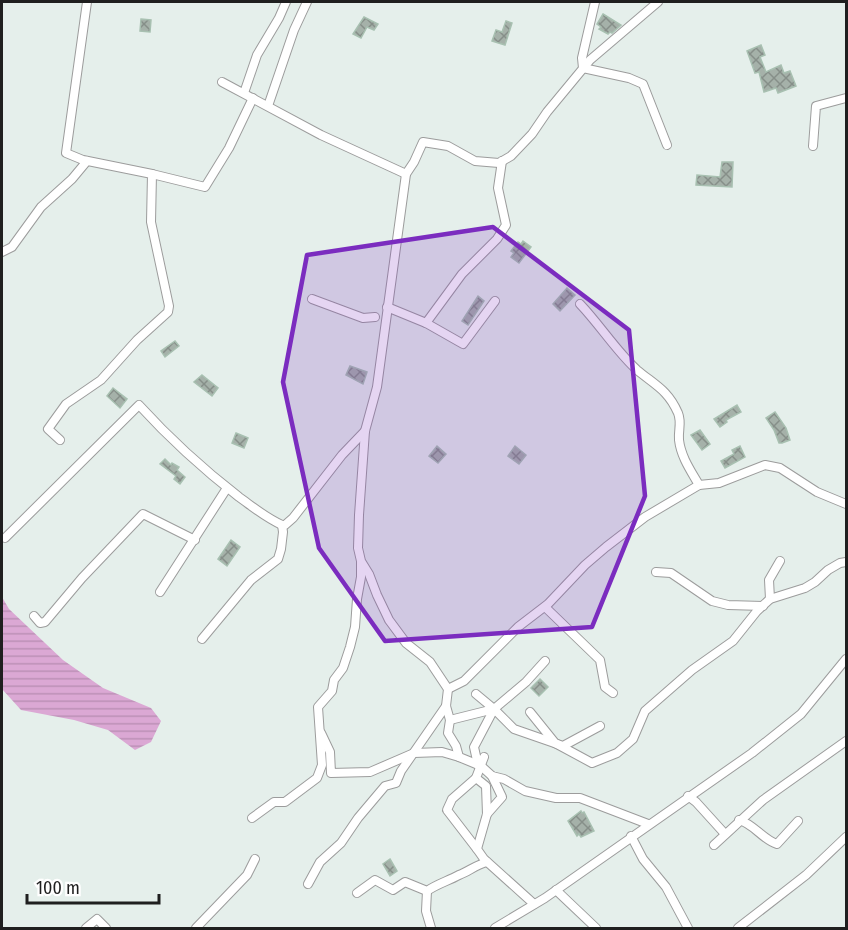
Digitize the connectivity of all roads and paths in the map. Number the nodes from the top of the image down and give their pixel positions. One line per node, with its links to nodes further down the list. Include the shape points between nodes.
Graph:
1 (87, 2): 14 (street, via 66,153)
2 (286, 2): 8 (street, via 257,55)
3 (307, 2): 11 (street)
4 (596, 2): 6 (street)
5 (658, 2): 6 (street)
6 (583, 68): 12 (street, via 643,84); 15 (street, via 532,134)
7 (222, 82): 8 (street)
8 (244, 93): 9 (street)
9 (253, 98): 11 (street); 16 (street, via 205,187)
10 (846, 98): 13 (street, via 816,106)
11 (268, 106): 17 (street)
12 (667, 145)
13 (813, 146)
14 (87, 161): 16 (street); 18 (street, via 41,207 12,247)
15 (502, 161): 17 (street, via 492,164 475,160 448,146 423,142); 25 (street, via 498,188 506,225 462,274)
16 (152, 174): 27 (street, via 151,222 168,312 101,380 66,404 48,429)
17 (406, 174): 22 (street)
18 (2, 252)
19 (312, 299): 23 (street, via 363,318)
20 (495, 301): 25 (street, via 464,344)
21 (580, 304): 28 (street, via 638,371 671,399 679,415 678,438 685,461)
22 (387, 309): 23 (street); 24 (street); 25 (street)
23 (375, 317): 24 (street)
24 (385, 321): 26 (street, via 377,387)
25 (426, 323)
26 (365, 431): 31 (street); 34 (street, via 359,515)
27 (60, 440)
28 (699, 485): 30 (street, via 719,483 765,465 780,468 817,492); 41 (street, via 620,536)
29 (227, 488): 31 (street); 32 (street, via 139,405); 33 (street)
30 (846, 504)
31 (282, 525): 43 (street, via 278,559 251,580)
32 (5, 538)
33 (195, 540): 38 (street); 42 (street, via 142,514 45,622 40,623)
34 (361, 561): 46 (street, via 389,620 406,643 430,662); 53 (street, via 352,637 332,691 318,707)
35 (780, 561): 39 (street, via 769,580)
36 (846, 562): 39 (street, via 805,588)
37 (656, 572): 40 (street, via 671,573 712,601)
38 (160, 592)
39 (770, 599): 40 (street)
40 (763, 606): 56 (street, via 733,641 645,711 633,739 617,753 592,763)
41 (544, 607): 46 (street, via 464,681); 47 (street, via 600,660 605,687)
42 (34, 616)
43 (202, 639)
44 (846, 659): 63 (street, via 801,714)
45 (544, 661): 50 (street)
46 (448, 689): 49 (street)
47 (613, 693)
48 (476, 694): 50 (street)
49 (446, 706): 52 (street); 57 (street)
50 (494, 709): 52 (street); 56 (street, via 514,729); 60 (street, via 474,747)
51 (530, 712): 56 (street)
52 (450, 720): 58 (street, via 448,733)
53 (319, 726): 57 (street, via 330,752 331,773 370,772); 65 (street, via 322,765 316,778 285,802 274,802)
54 (600, 726): 56 (street, via 563,746)
55 (846, 741): 66 (street)
56 (555, 743)
57 (414, 753): 58 (street, via 442,752); 76 (street, via 396,783 385,786 341,843 320,862)
58 (459, 757): 60 (street)
59 (484, 757): 60 (street)
60 (479, 765): 61 (street); 62 (street)
61 (492, 776): 64 (street, via 502,797); 68 (street, via 525,791 556,798 580,798)
62 (476, 778): 64 (street, via 486,786); 73 (street, via 452,799 447,810)
63 (688, 796): 68 (street); 69 (street)
64 (487, 814): 73 (street)
65 (252, 818)
66 (739, 820): 67 (street, via 777,844); 69 (street)
67 (798, 821)
68 (648, 824): 70 (street)
69 (725, 834): 72 (street)
70 (631, 836): 77 (street); 87 (street)
71 (846, 837): 88 (street, via 806,875)
72 (714, 845)
73 (477, 849): 75 (street)
74 (255, 859): 83 (street, via 247,875)
75 (487, 862): 78 (street); 80 (street)
76 (308, 884)
77 (556, 890): 80 (street); 86 (street)
78 (427, 891): 79 (street, via 405,882 393,890 375,880); 84 (street)
79 (357, 893)
80 (534, 904): 85 (street)
81 (86, 928): 82 (street, via 97,919)
82 (106, 928)
83 (196, 928)
84 (430, 928)
85 (495, 928)
86 (596, 928)
87 (688, 928)
88 (738, 928)

